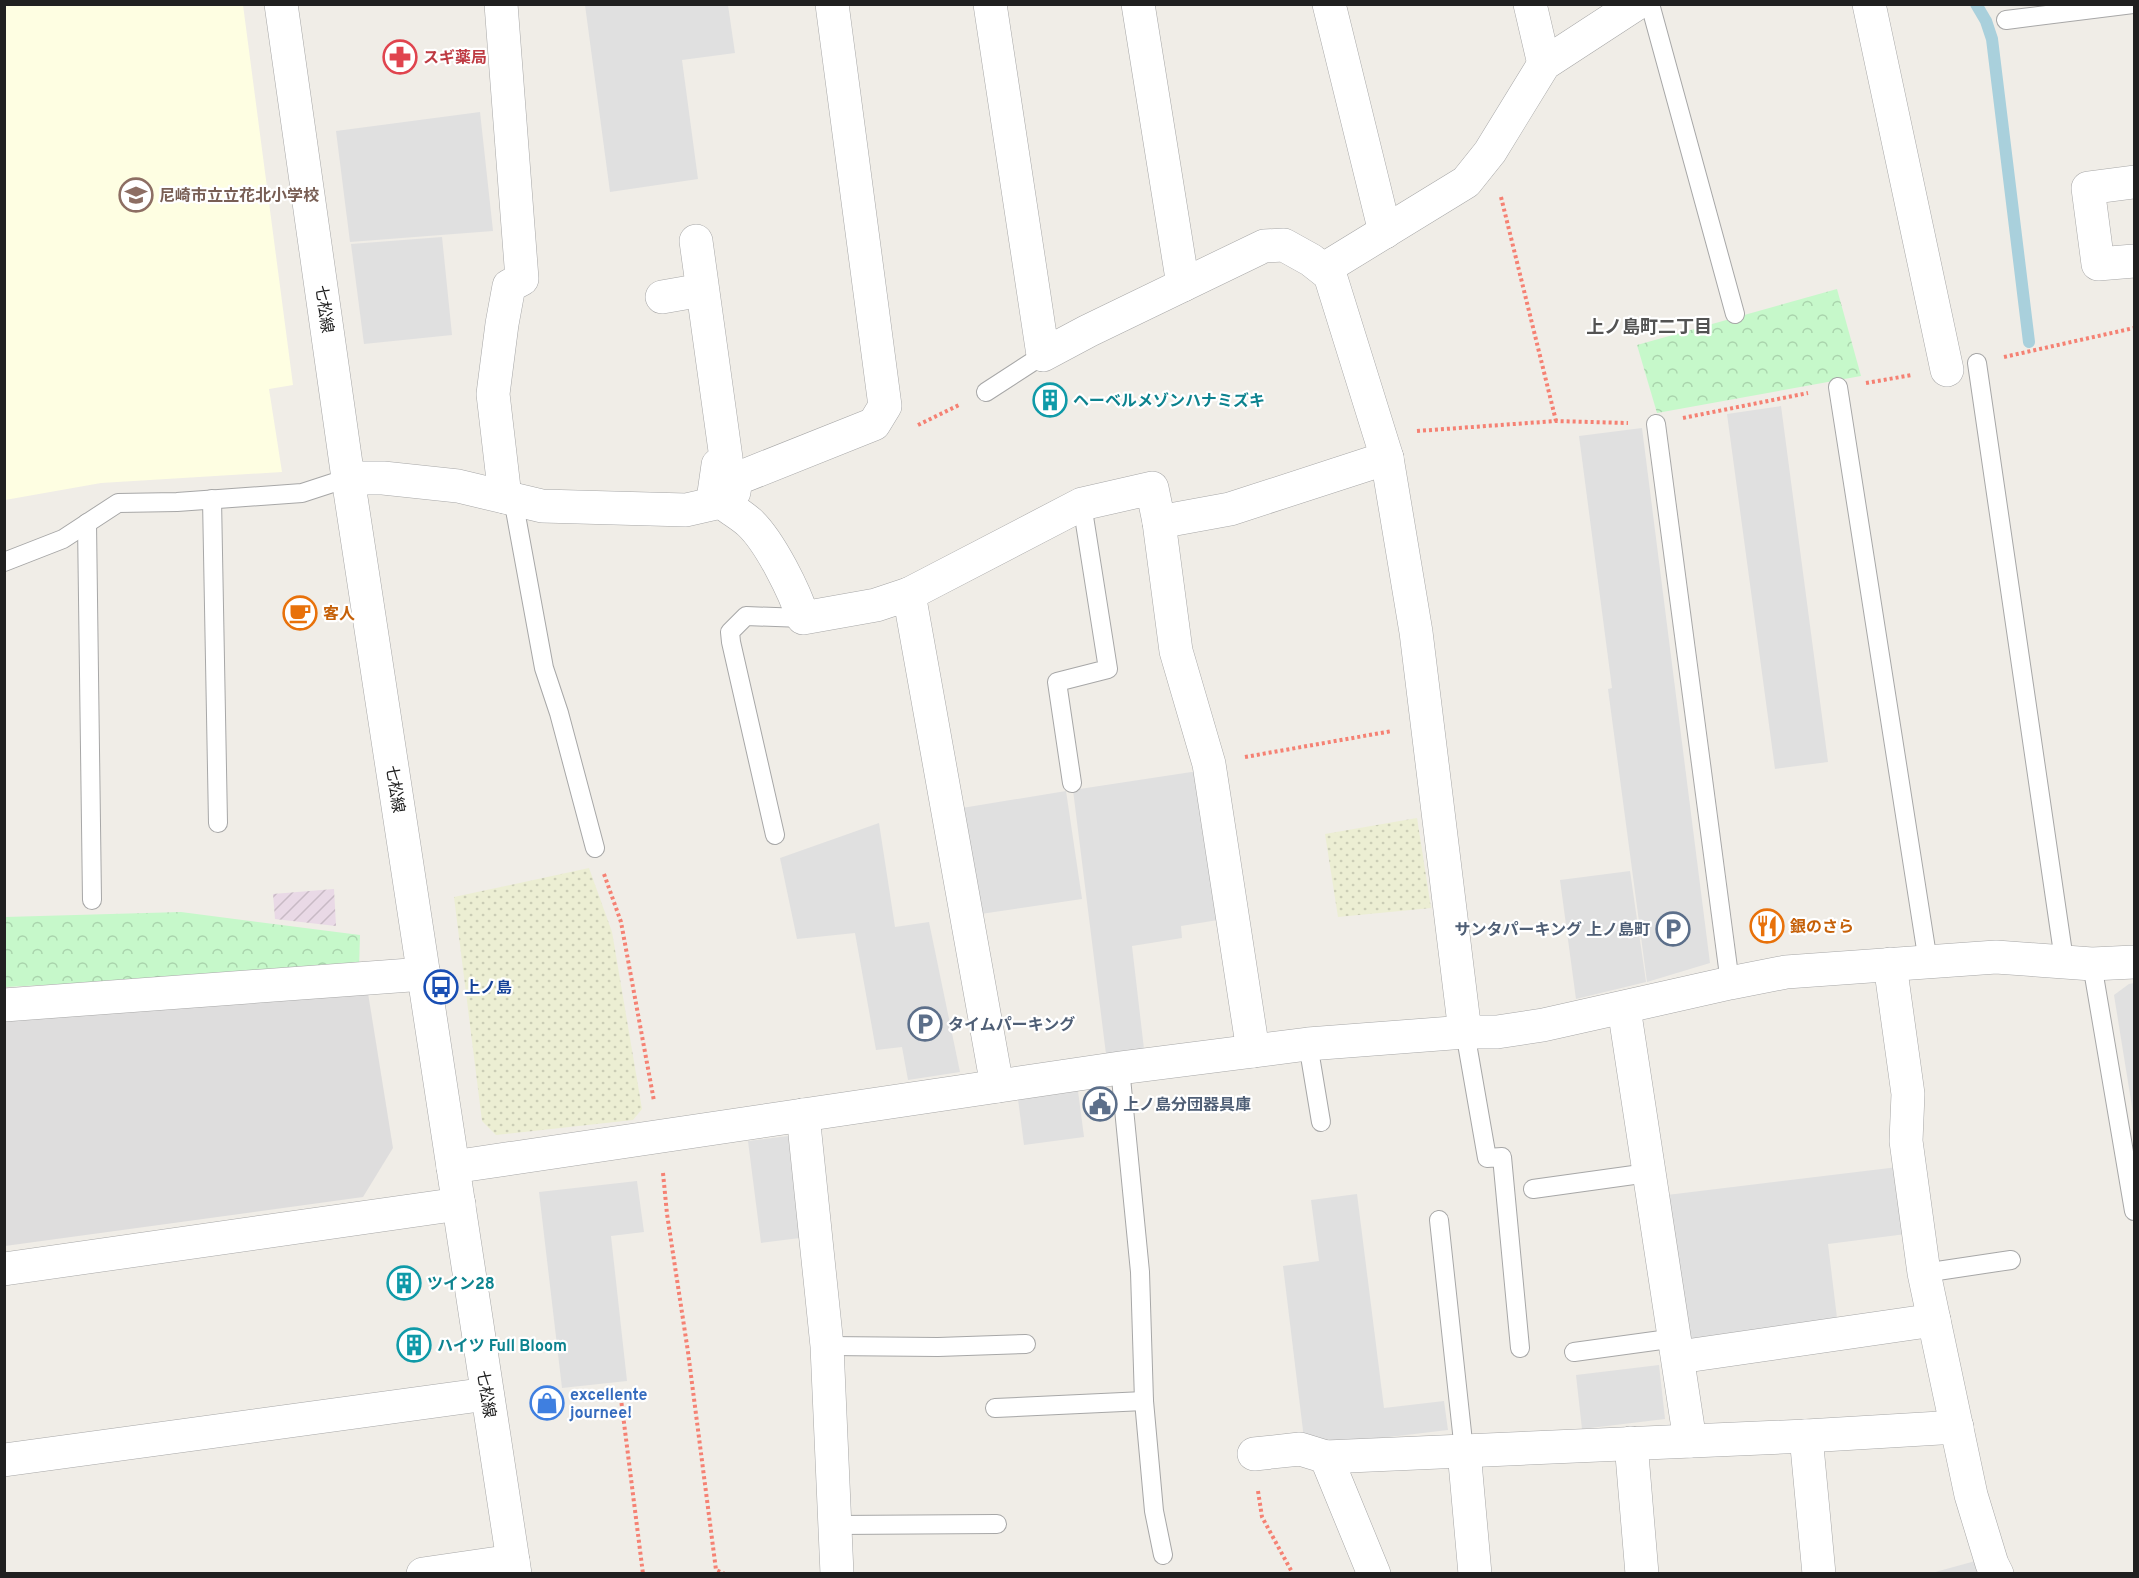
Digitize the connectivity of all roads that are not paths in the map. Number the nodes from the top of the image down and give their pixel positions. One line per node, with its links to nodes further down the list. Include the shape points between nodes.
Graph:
1 (281, 4): 29 (street, 七松線)
2 (501, 4): 30 (street, via 522,279 509,286 493,394)
3 (832, 4): 32 (street, via 885,406 874,424 736,479 735,492)
4 (990, 4): 23 (street)
5 (1138, 4): 19 (street)
6 (1329, 4): 15 (street)
7 (1530, 4): 13 (street)
8 (1636, 4): 13 (street)
9 (1650, 4): 22 (lane)
10 (1869, 4): 24 (street)
11 (2133, 4): 12 (lane)
12 (2006, 20)
13 (1544, 64): 15 (street, via 1490,152 1466,182)
14 (2134, 182): 17 (street, via 2088,188 2098,264)
15 (1385, 232): 18 (street)
16 (696, 241): 20 (street)
17 (2134, 261)
18 (1324, 269): 19 (street, via 1284,245 1275,244 1254,250); 28 (street, via 1330,275)
19 (1183, 285): 23 (street)
20 (702, 290): 21 (street); 32 (street, via 726,458 718,465 714,493)
21 (662, 297)
22 (1735, 314)
23 (1043, 355): 26 (lane)
24 (1962, 367): 45 (lane)
25 (1839, 387): 44 (lane)
26 (986, 392)
27 (1656, 424): 49 (lane)
28 (1384, 446): 34 (street, via 1230,509); 52 (street, via 1416,632)
29 (348, 478): 30 (street, via 458,486); 31 (lane, via 302,493); 48 (street, 七松線)
30 (509, 498): 32 (street, via 542,506 686,510); 42 (lane, via 544,668)
31 (212, 499): 35 (lane, via 118,502); 40 (lane)
32 (721, 502): 38 (street, via 752,525 796,595)
33 (1082, 504): 34 (street, via 1152,488); 37 (street); 39 (lane, via 1108,669 1057,682)
34 (1160, 522): 54 (street, via 1176,651 1209,764)
35 (87, 523): 36 (lane, via 63,539); 43 (lane)
36 (4, 562)
37 (909, 594): 38 (street, via 876,605); 56 (street)
38 (803, 618): 41 (lane, via 746,616 730,632)
39 (1072, 783)
40 (218, 823)
41 (775, 835)
42 (595, 848)
43 (92, 900)
44 (1928, 962): 45 (street, via 1996,957); 47 (street)
45 (2078, 962): 46 (street); 63 (lane)
46 (2134, 962)
47 (1890, 964): 49 (street, via 1786,972); 67 (street, via 1908,1094 1906,1140)
48 (424, 974): 50 (street); 59 (street, 七松線)
49 (1730, 982): 51 (street)
50 (4, 1005)
51 (1624, 1008): 52 (street, via 1497,1032); 60 (street)
52 (1465, 1032): 53 (street); 71 (lane, via 1487,1158 1502,1157)
53 (1308, 1044): 54 (street); 58 (lane)
54 (1253, 1051): 55 (street)
55 (1120, 1068): 56 (street); 75 (lane, via 1140,1272)
56 (997, 1086): 57 (street)
57 (803, 1115): 59 (street); 70 (street)
58 (1321, 1122)
59 (453, 1167): 62 (street, 七松線)
60 (1648, 1173): 61 (lane); 72 (street)
61 (1533, 1189)
62 (459, 1204): 66 (street); 74 (street, 七松線)
63 (2134, 1211)
64 (1439, 1220): 81 (lane)
65 (2011, 1260): 67 (lane)
66 (4, 1269)
67 (1924, 1273): 68 (street)
68 (1934, 1320): 72 (street); 77 (street)
69 (1026, 1344): 70 (lane)
70 (827, 1346): 86 (street)
71 (1520, 1348)
72 (1677, 1348): 73 (lane); 79 (street)
73 (1574, 1352)
74 (488, 1394): 84 (street); 88 (street, 七松線)
75 (1144, 1401): 76 (lane); 87 (lane, via 1154,1511)
76 (995, 1408)
77 (1957, 1427): 78 (street); 95 (street, via 1971,1495)
78 (1806, 1436): 79 (street); 94 (street)
79 (1690, 1440): 80 (street)
80 (1631, 1443): 81 (street); 93 (street)
81 (1464, 1451): 83 (street); 92 (street)
82 (1254, 1454): 83 (street, via 1300,1449)
83 (1326, 1457): 91 (street)
84 (4, 1460)
85 (997, 1524): 86 (lane)
86 (835, 1525): 90 (street)
87 (1163, 1555)
88 (514, 1567): 89 (street)
89 (423, 1574)
90 (837, 1574)
91 (1374, 1574)
92 (1475, 1574)
93 (1642, 1574)
94 (1819, 1574)
95 (1997, 1574)

